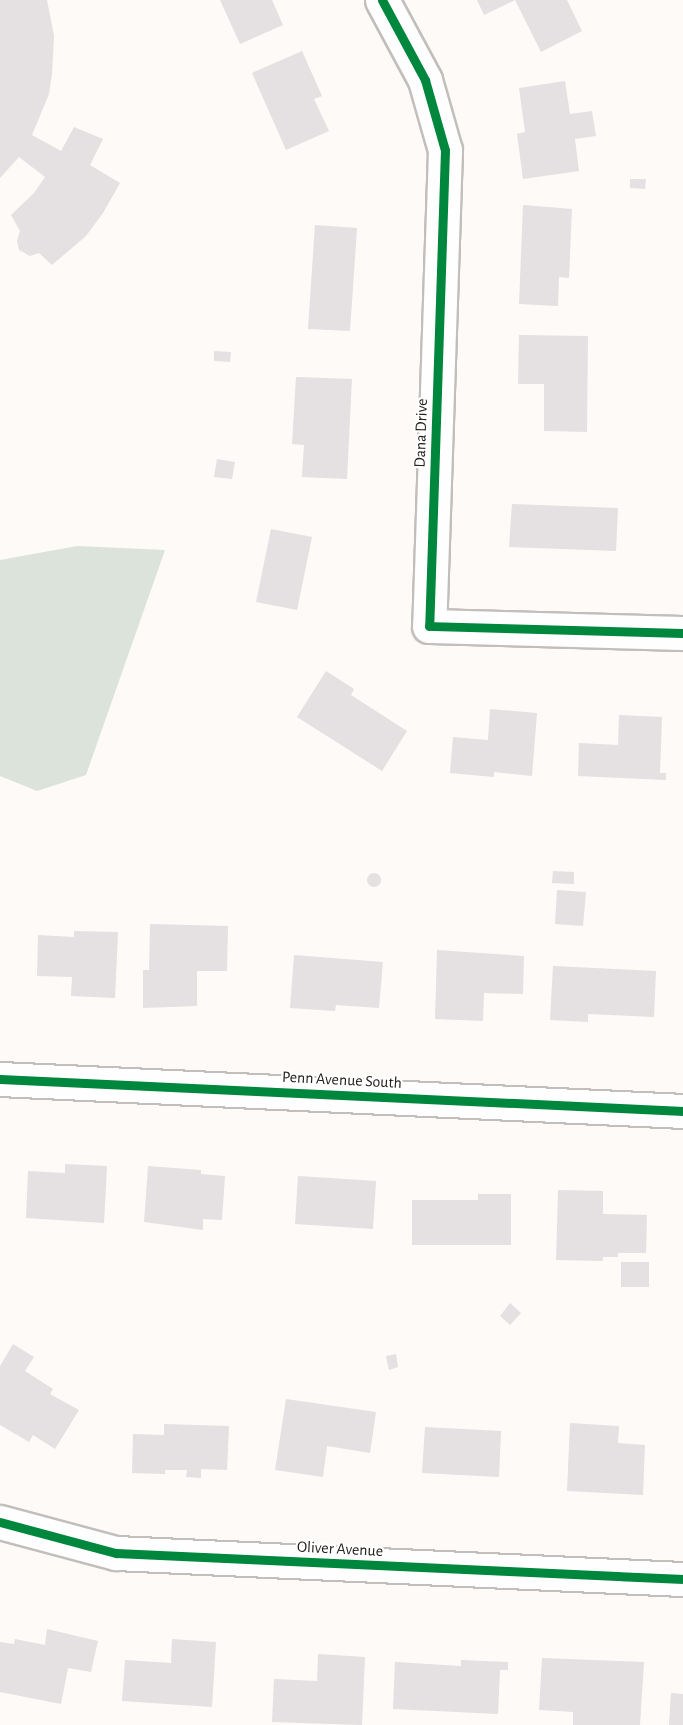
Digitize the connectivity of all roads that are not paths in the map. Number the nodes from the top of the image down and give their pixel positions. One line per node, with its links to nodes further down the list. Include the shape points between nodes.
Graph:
1 (382, 0): 2 (street, Dana Drive, via 425,80 445,150 429,626)
2 (683, 633)
3 (0, 1079): 4 (street, Penn Avenue South)
4 (683, 1111)
5 (0, 1522): 6 (street, Oliver Avenue, via 116,1553)
6 (683, 1580)

